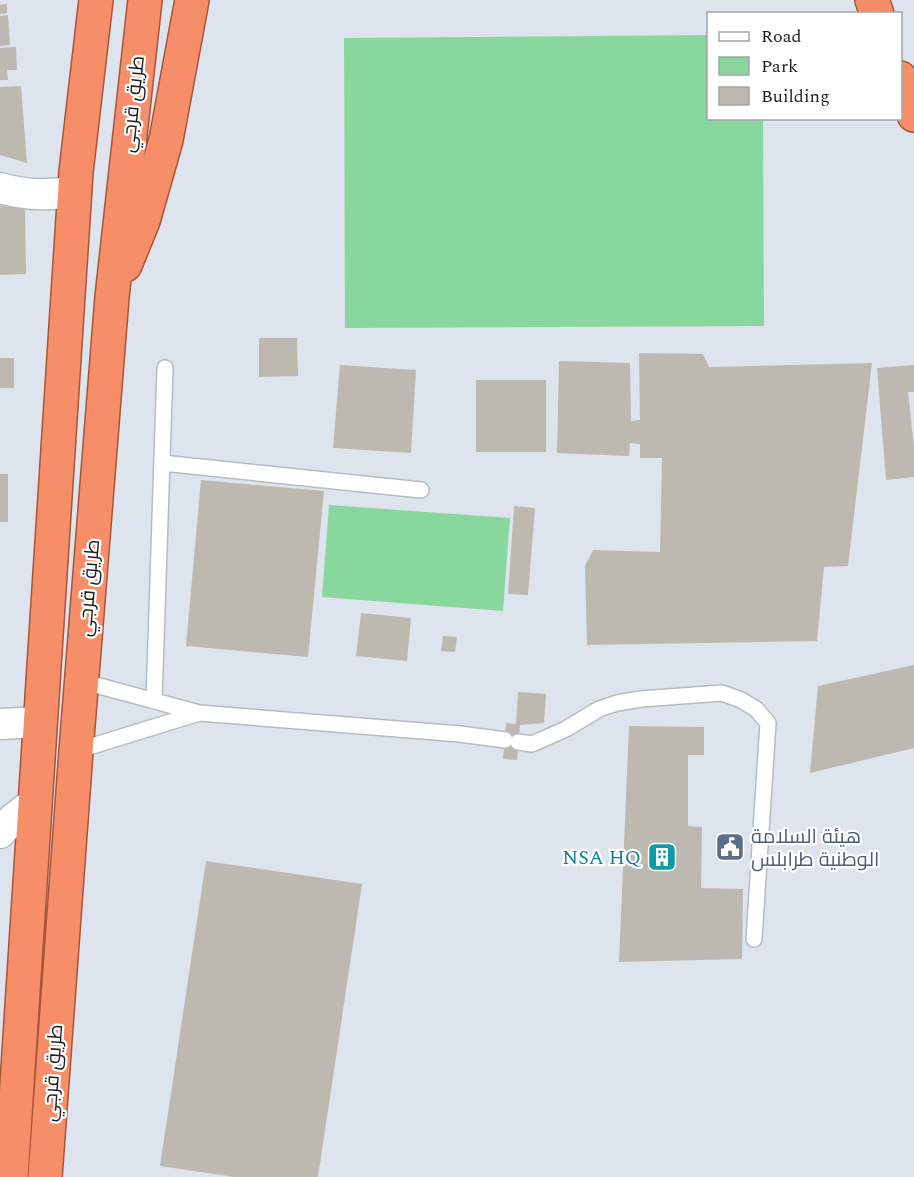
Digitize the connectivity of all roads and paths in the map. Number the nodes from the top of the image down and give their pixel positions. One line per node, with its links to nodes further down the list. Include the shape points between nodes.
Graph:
1 (145, 0): 8 (highway, طريق قرجي)
2 (192, 0): 8 (highway, via 163,150 143,221)
3 (94, 6): 7 (highway, طريق قرجي)
4 (902, 83): 5 (highway)
5 (914, 115)
6 (0, 188): 7 (street, via 22,194)
7 (75, 192): 15 (highway, طريق قرجي)
8 (112, 297): 12 (highway, طريق قرجي)
9 (165, 368): 10 (lane)
10 (162, 463): 11 (lane); 13 (lane)
11 (421, 490)
12 (81, 681): 13 (lane); 17 (highway, طريق قرجي)
13 (154, 701): 14 (lane)
14 (199, 713): 17 (lane); 20 (lane, via 460,734 532,744 617,703 722,693 741,700 768,723)
15 (40, 722): 16 (street); 18 (highway, طريق قرجي)
16 (0, 724)
17 (76, 751): 22 (highway, طريق قرجي)
18 (36, 801): 19 (street); 21 (highway, طريق قرجي)
19 (0, 833)
20 (754, 939)
21 (11, 1177)
22 (45, 1177)

